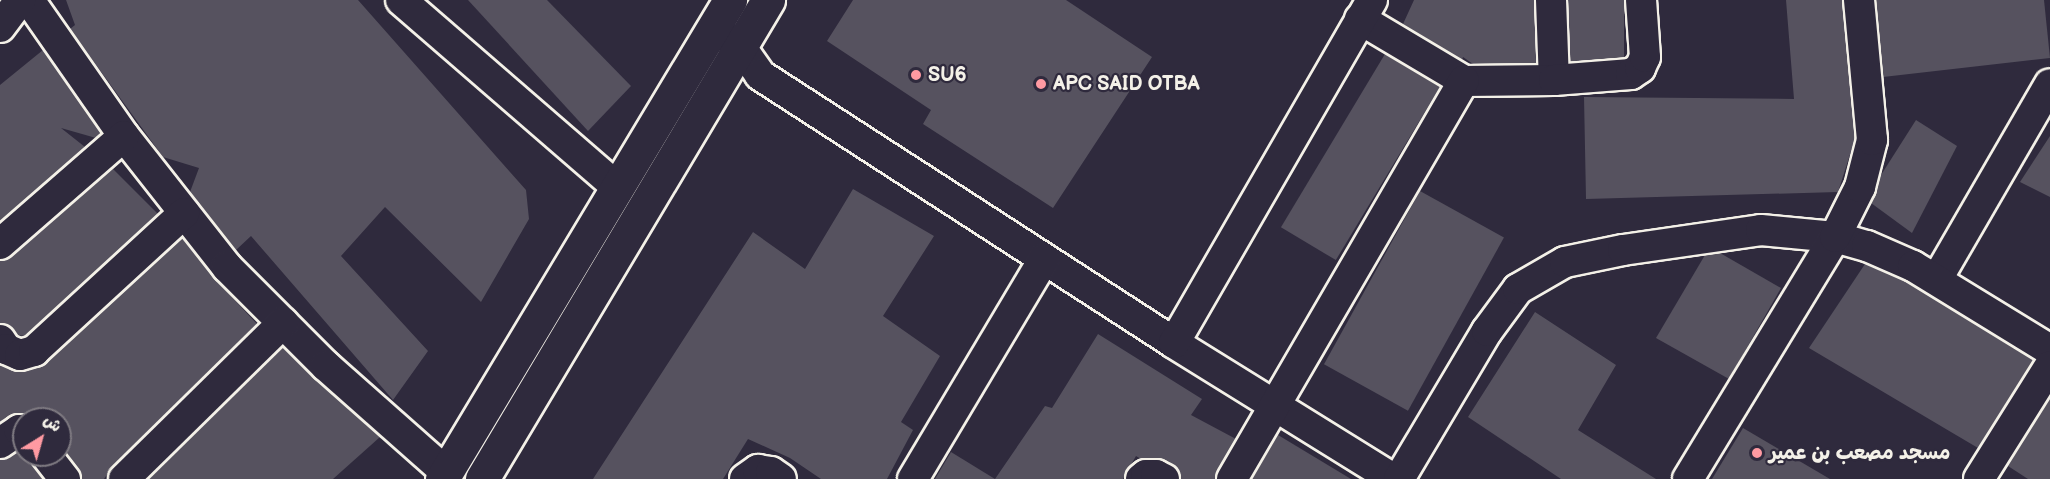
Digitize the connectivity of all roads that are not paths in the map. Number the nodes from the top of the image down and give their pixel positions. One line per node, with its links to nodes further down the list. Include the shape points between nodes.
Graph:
1 (20, 0): 10 (street)
2 (30, 0): 15 (street)
3 (401, 0): 16 (street)
4 (730, 0): 11 (main road)
5 (768, 0): 11 (main road)
6 (1551, 0): 12 (street)
7 (1641, 0): 12 (street, via 1645,57 1640,68 1631,74)
8 (1859, 0): 18 (street, via 1872,140 1860,187)
9 (1366, 10): 13 (street); 24 (street)
10 (0, 27)
11 (719, 50): 16 (main road); 20 (street); 32 (main road)
12 (1554, 80): 13 (street)
13 (1464, 81): 27 (street)
14 (2050, 84): 21 (street)
15 (124, 136): 17 (street); 19 (street)
16 (618, 188): 29 (main road)
17 (184, 213): 22 (street, via 227,267); 23 (street, via 34,351 20,355 6,349)
18 (1835, 237): 21 (street, via 1867,246); 40 (street, via 1761,230 1565,262 1518,289 1487,331); 41 (street)
19 (0, 244)
20 (1044, 259): 24 (street); 35 (street)
21 (1936, 279): 25 (street)
22 (283, 323): 29 (street); 31 (street)
23 (0, 340)
24 (1174, 343): 27 (street)
25 (2050, 350)
26 (2050, 366): 42 (street)
27 (1274, 404): 38 (street); 39 (street)
28 (56, 467): 30 (street)
29 (444, 475)
30 (65, 479)
31 (124, 479)
32 (482, 479)
33 (745, 479): 34 (street, via 758,470)
34 (781, 479)
35 (913, 479)
36 (1141, 479): 37 (street, via 1156,475)
37 (1164, 479)
38 (1232, 479)
39 (1393, 479)
40 (1399, 479)
41 (1688, 479)
42 (1979, 479)

